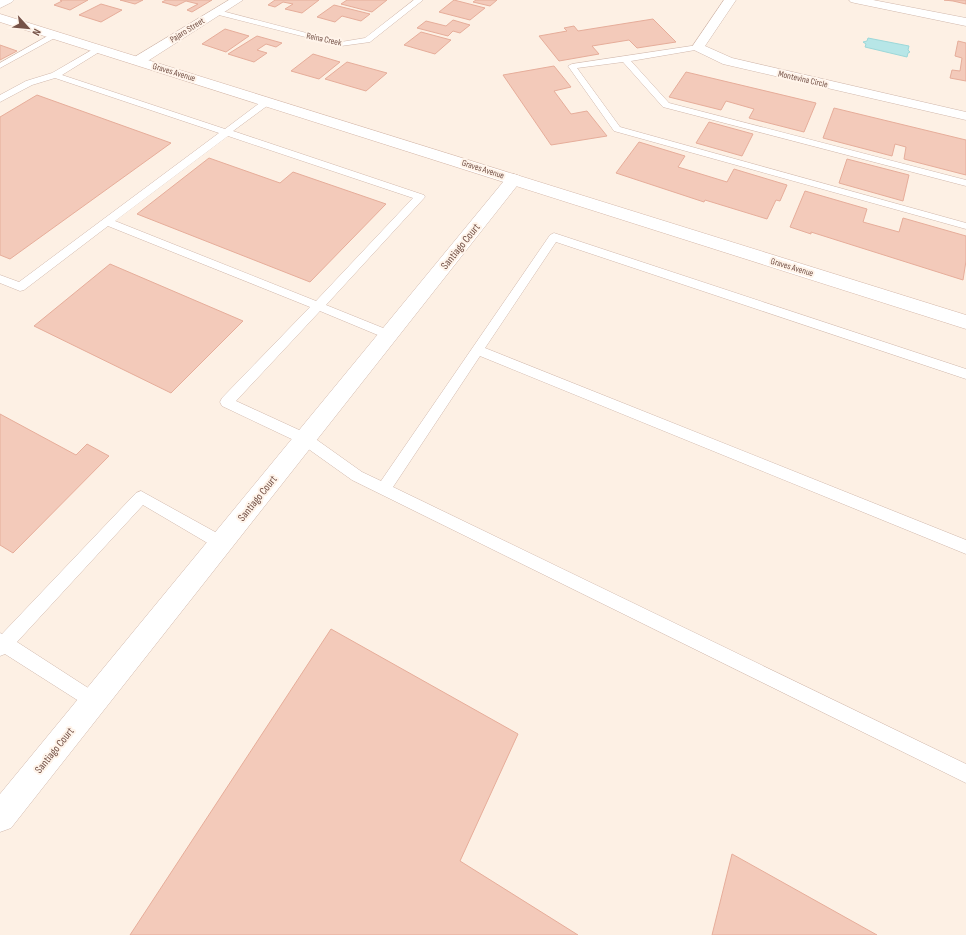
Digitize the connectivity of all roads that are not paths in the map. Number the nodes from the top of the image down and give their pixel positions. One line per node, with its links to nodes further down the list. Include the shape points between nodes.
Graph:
1 (8, 0): 6 (street)
2 (237, 0): 7 (street, Pajaro Street)
3 (419, 0): 7 (lane, Reina Creek, via 367,40 341,44)
4 (730, 0): 11 (street)
5 (855, 0): 9 (street)
6 (0, 4)
7 (218, 12): 14 (street, Pajaro Street)
8 (0, 18): 10 (street, Graves Avenue)
9 (966, 22)
10 (56, 35): 12 (street, Graves Avenue); 15 (lane)
11 (698, 47): 13 (lane); 19 (street, Montevina Circle, via 728,61)
12 (100, 49): 14 (street, Graves Avenue); 16 (lane)
13 (625, 59): 22 (lane, via 666,105); 24 (lane, via 572,66 618,129)
14 (138, 61): 18 (street, Graves Avenue)
15 (0, 66)
16 (55, 75): 17 (lane, via 29,83); 20 (lane)
17 (0, 100)
18 (268, 101): 20 (lane); 21 (street, Graves Avenue)
19 (966, 116)
20 (226, 133): 23 (lane); 26 (lane, via 420,197)
21 (514, 179): 27 (street, Graves Avenue); 28 (street, Santiago Court)
22 (966, 183)
23 (107, 222): 25 (lane, via 20,287); 26 (lane)
24 (966, 226)
25 (0, 278)
26 (318, 306): 28 (lane); 31 (lane, via 227,402)
27 (966, 322)
28 (388, 334): 31 (street, Santiago Court)
29 (477, 350): 30 (lane, via 554,237); 32 (lane); 34 (lane)
30 (966, 374)
31 (305, 439): 32 (lane, via 357,476); 33 (street, Santiago Court)
32 (383, 489): 37 (lane)
33 (221, 543): 35 (lane, via 141,497); 36 (street, Santiago Court)
34 (966, 547)
35 (1, 644): 36 (lane)
36 (93, 701): 38 (street, Santiago Court)
37 (966, 774)
38 (0, 816)

